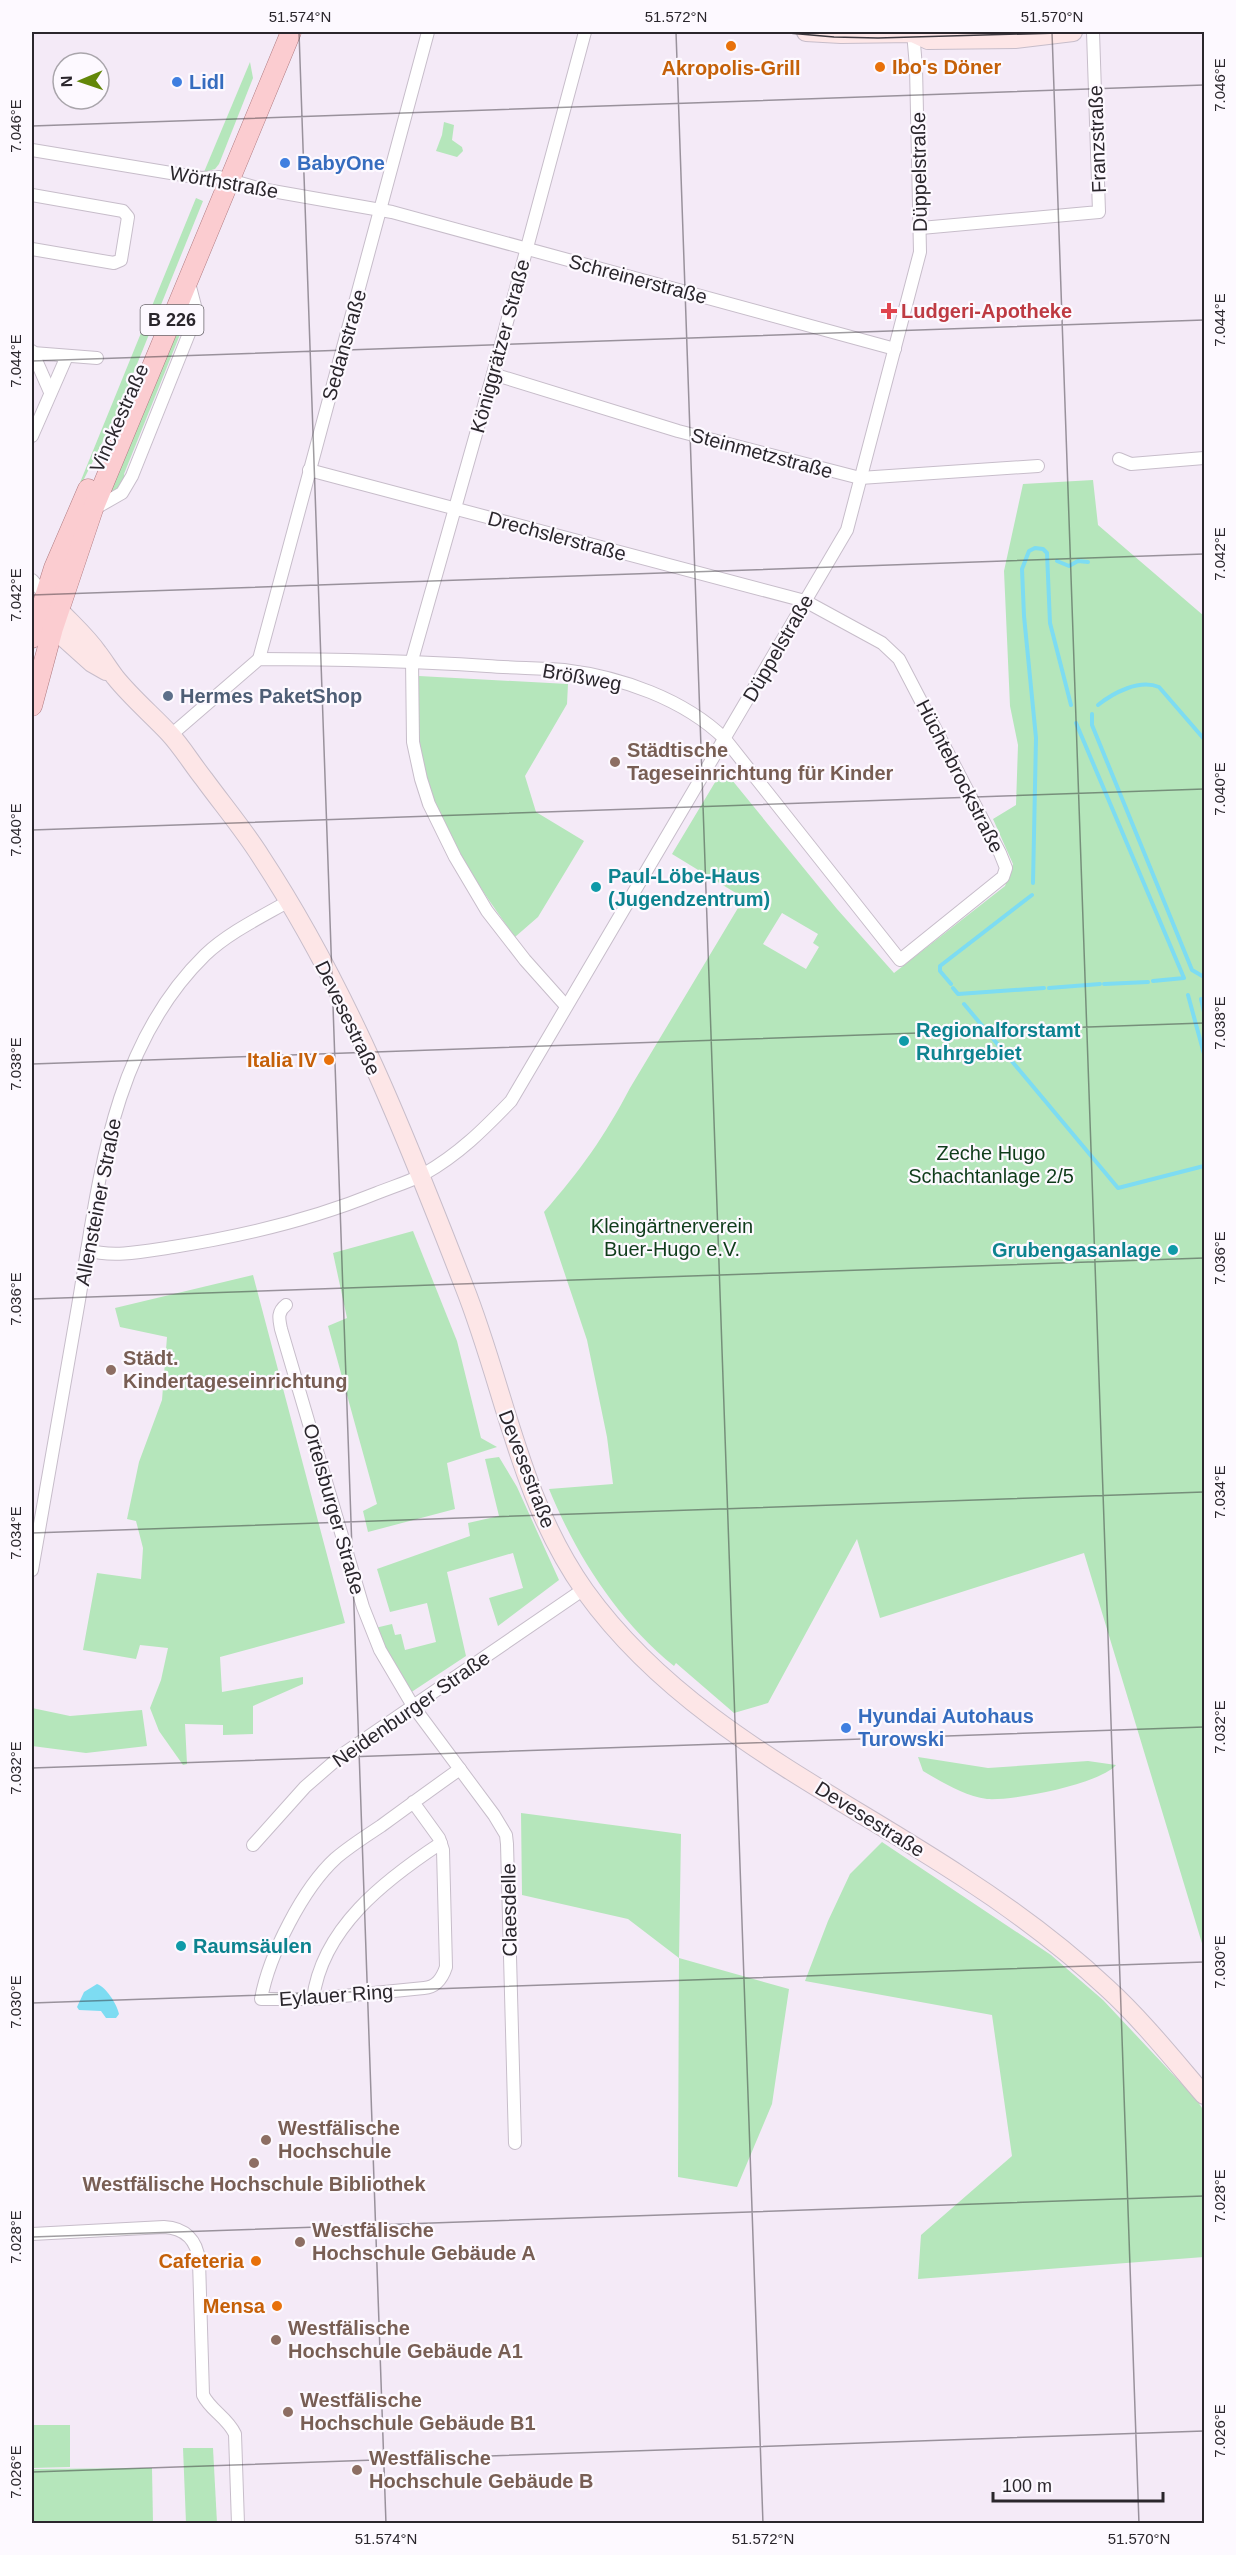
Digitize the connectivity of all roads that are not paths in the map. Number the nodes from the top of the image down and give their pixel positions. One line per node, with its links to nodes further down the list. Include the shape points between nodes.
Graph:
1 (276, 32): 10 (main road, Vinckestraße / B 226)
2 (291, 32): 10 (main road, Vinckestraße / B 226)
3 (428, 32): 12 (street, Sedanstraße)
4 (585, 32): 15 (street, Königgrätzer Straße)
5 (806, 32): 6 (street)
6 (914, 32): 7 (street, via 928,40 1015,39); 13 (street, Düppelstraße)
7 (1073, 32)
8 (1093, 32): 13 (street, Franzstraße, via 1099,212)
9 (32, 150): 10 (street, Wörthstraße)
10 (224, 179): 12 (street, Wörthstraße); 31 (main road, Vinckestraße / B 226); 32 (main road, Vinckestraße / B 226, via 188,279 93,509)
11 (32, 195): 14 (street, via 123,211 128,218 121,260 114,263)
12 (381, 210): 15 (street, Schreinerstraße); 26 (street, Sedanstraße)
13 (921, 228): 16 (street, Düppelstraße, via 920,252)
14 (32, 249)
15 (527, 249): 16 (street, Schreinerstraße); 20 (street, Königgrätzer Straße)
16 (895, 349): 27 (street, Düppelstraße)
17 (32, 352): 18 (street); 21 (street)
18 (67, 356): 19 (street); 21 (street)
19 (98, 358)
20 (493, 374): 27 (street, Steinmetzstraße, via 678,431); 28 (street, Königgrätzer Straße)
21 (50, 392): 22 (street)
22 (32, 436)
23 (1204, 458): 24 (street, via 1131,464)
24 (1119, 459)
25 (1038, 466): 27 (street, Steinmetzstraße)
26 (309, 470): 28 (street, Drechslerstraße); 34 (street, Sedanstraße)
27 (860, 478): 30 (street, Düppelstraße, via 847,530)
28 (455, 509): 30 (street, Drechslerstraße); 35 (street, Königgrätzer Straße)
29 (32, 580): 31 (street)
30 (805, 601): 38 (street, Düppelstraße); 40 (street, Hüchtebrockstraße, via 882,643 899,659 1005,865 998,883)
31 (38, 604): 32 (street); 32 (street); 33 (main road, Vinckestraße / B 226)
32 (56, 619): 36 (main road, Vinckestraße / B 226); 37 (street, Devesestraße, via 97,651 113,675)
33 (32, 638)
34 (259, 659): 35 (street, Brößweg); 37 (street)
35 (412, 660): 38 (street, Brößweg, via 563,670 605,677 668,700 712,726); 41 (street, Königgrätzer Straße, via 414,742 429,804 487,911)
36 (32, 706)
37 (171, 735): 39 (street, Devesestraße, via 259,853)
38 (725, 739): 40 (street, Brößweg); 41 (street, Düppelstraße)
39 (289, 901): 42 (street, Devesestraße, via 359,1033); 43 (street, Allensteiner Straße, via 206,954 147,1032 128,1072 112,1122)
40 (900, 960)
41 (566, 1006): 42 (street, Düppelstraße, via 511,1101 476,1139)
42 (421, 1176): 43 (street, Düppelstraße, via 328,1212 253,1232 150,1251 100,1254); 46 (street, Devesestraße, via 475,1315 531,1493)
43 (87, 1250): 45 (street, Allensteiner Straße)
44 (286, 1305): 47 (street, Ortelsburger Straße, via 278,1318 363,1607 380,1650)
45 (32, 1570)
46 (584, 1589): 47 (street, Neidenburger Straße); 53 (street, Devesestraße, via 622,1638 695,1706 1036,1928 1108,1989)
47 (414, 1706): 48 (street, Claesdelle); 51 (street, Neidenburger Straße, via 343,1754 305,1787)
48 (460, 1769): 49 (street, Eylauer Ring); 54 (street, Claesdelle, via 499,1822 507,1844)
49 (413, 1802): 50 (street); 52 (street, Eylauer Ring, via 336,1859 314,1885 286,1930 270,1963 261,1999)
50 (441, 1844): 52 (street, via 384,1884 356,1911 324,1961); 52 (street, Eylauer Ring, via 446,1967 443,1976 431,1987)
51 (253, 1845)
52 (313, 1999)
53 (1204, 2095)
54 (515, 2143)
55 (32, 2235): 56 (street, via 164,2227 182,2230 189,2236 198,2253 203,2395 211,2408 228,2421 236,2442)
56 (238, 2523)

